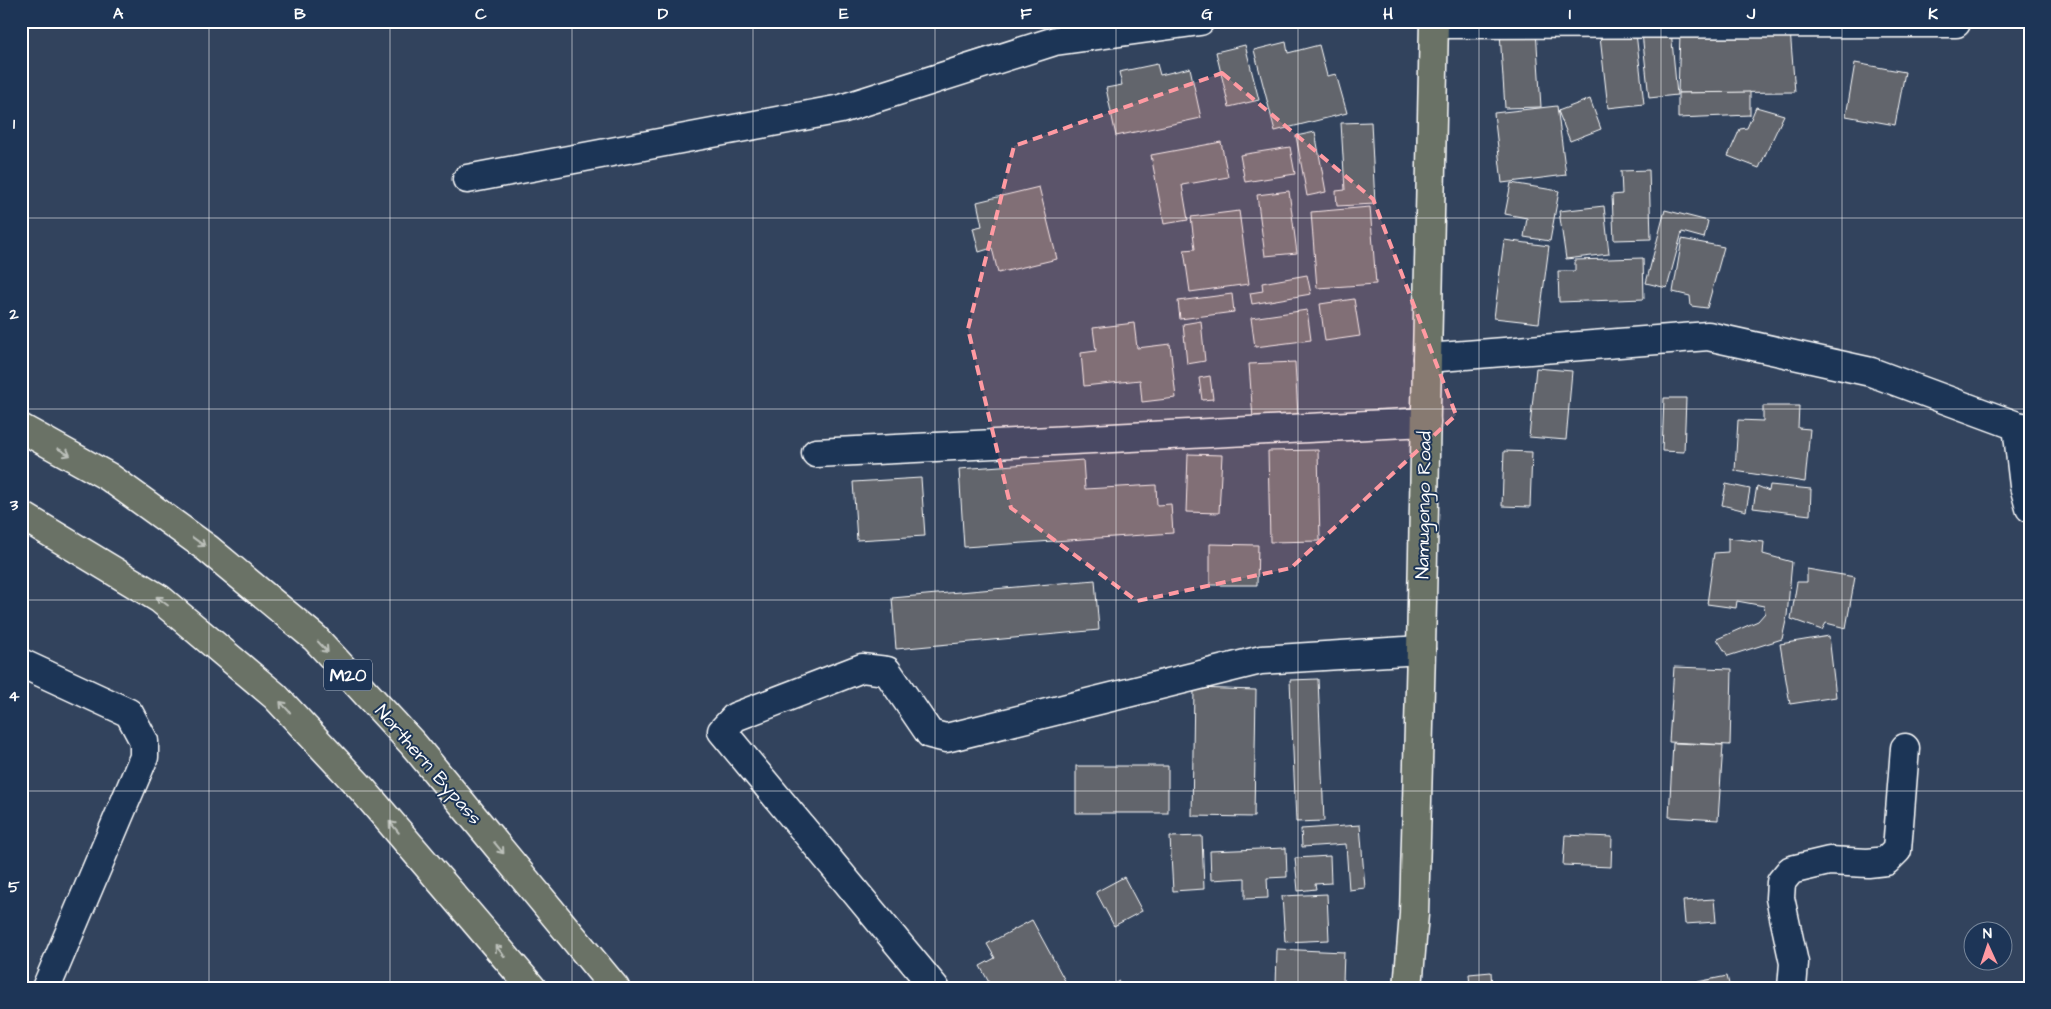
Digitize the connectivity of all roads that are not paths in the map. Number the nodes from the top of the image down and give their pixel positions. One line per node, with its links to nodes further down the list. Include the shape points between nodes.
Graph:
1 (1200, 21): 4 (street, via 1055,41 841,109)
2 (1434, 23): 3 (street); 5 (main road, Namugongo Road)
3 (1956, 23)
4 (467, 179)
5 (1427, 358): 6 (main road, Namugongo Road); 7 (street, via 1708,336 1872,372)
6 (1426, 422): 9 (street); 12 (main road, Namugongo Road)
7 (2024, 427): 10 (street, via 2024,486)
8 (21, 428): 17 (main road, Northern Bypass / M20, one-way to 17, via 108,477 207,548 314,638 413,744)
9 (816, 453)
10 (2030, 508)
11 (21, 515): 16 (main road, one-way to 11, via 362,789 275,696 160,599)
12 (1421, 650): 18 (street, via 1261,660 946,738 930,734 887,671 862,668 735,718 722,730); 19 (main road, Namugongo Road, via 1414,914)
13 (21, 663): 15 (street, via 129,713 144,741 144,757)
14 (1905, 748): 20 (street, via 1896,850 1886,861 1829,860 1792,870 1781,882 1780,898 1794,963)
15 (46, 988)
16 (532, 988)
17 (615, 988)
18 (934, 988)
19 (1408, 988)
20 (1792, 988)

